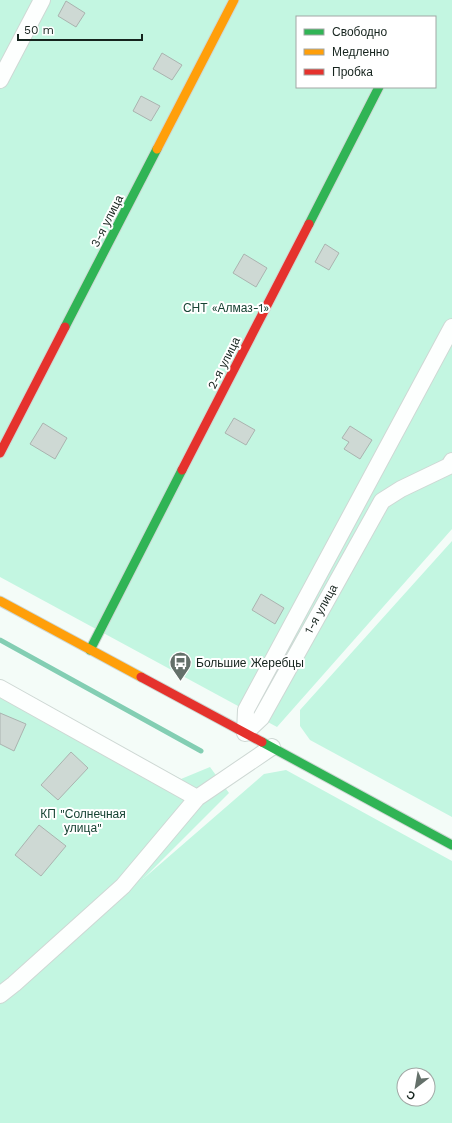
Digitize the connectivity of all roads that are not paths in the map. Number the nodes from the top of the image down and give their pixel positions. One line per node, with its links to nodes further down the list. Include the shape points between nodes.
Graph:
1 (42, 0): 3 (street)
2 (234, 0): 6 (street, 3-я улица)
3 (0, 80)
4 (379, 88): 9 (street, 2-я улица)
5 (452, 327): 11 (street, via 246,710)
6 (0, 453)
7 (452, 461): 11 (street, 1-я улица, via 449,466 400,489 382,501 261,718)
8 (0, 601): 9 (street)
9 (90, 650): 11 (street)
10 (0, 688): 13 (street)
11 (245, 733): 12 (street)
12 (272, 747): 13 (street); 14 (street)
13 (197, 798): 15 (street, via 123,886)
14 (452, 845)
15 (7, 981): 16 (street)
16 (0, 995)

